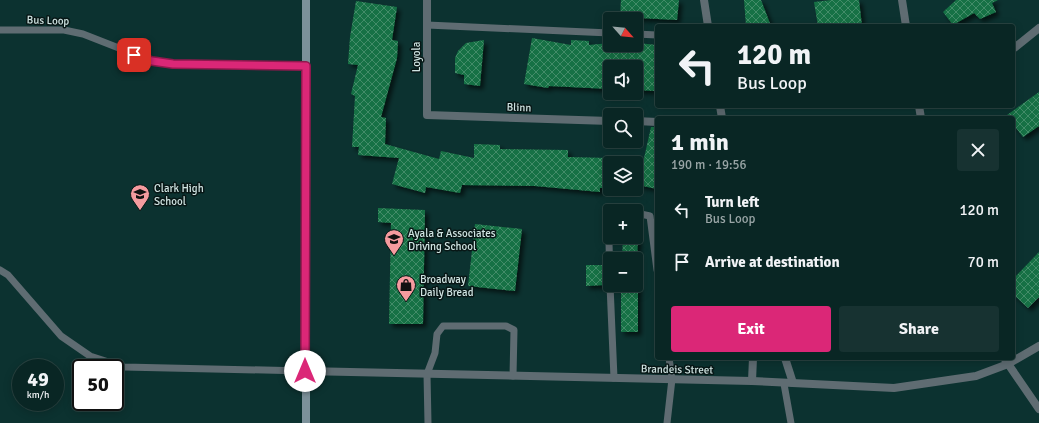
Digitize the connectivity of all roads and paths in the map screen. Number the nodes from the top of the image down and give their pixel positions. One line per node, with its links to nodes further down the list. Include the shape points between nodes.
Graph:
1 (306, 0): 14 (main road)
2 (427, 0): 7 (street, Loyola)
3 (704, 0): 5 (street)
4 (902, 0): 6 (street)
5 (708, 24)
6 (906, 24)
7 (427, 26): 10 (lane); 15 (street, Loyola)
8 (1039, 28): 13 (street)
9 (0, 30): 14 (lane, Bus Loop, via 77,32 152,61 173,64)
10 (603, 33)
11 (643, 34): 12 (lane)
12 (655, 35)
13 (1015, 47)
14 (306, 66): 31 (main road)
15 (427, 115): 16 (street, Blinn)
16 (603, 121)
17 (643, 121): 18 (street)
18 (655, 122)
19 (643, 214): 20 (lane, via 650,216)
20 (655, 255)
21 (0, 265): 23 (lane)
22 (0, 270): 23 (lane)
23 (8, 274): 31 (lane, via 61,336 90,356 117,365)
24 (610, 292): 34 (lane)
25 (1039, 346): 26 (street, Brandeis Street)
26 (1015, 357)
27 (669, 360): 35 (lane)
28 (753, 360): 36 (street)
29 (786, 360): 37 (street)
30 (1006, 361): 37 (street, Brandeis Street, via 976,376 894,388); 39 (street)
31 (305, 371): 32 (street, Brandeis Street); 40 (main road)
32 (427, 374): 33 (street, Brandeis Street); 33 (lane, via 435,353 437,334 443,326 506,326 514,330); 41 (lane)
33 (513, 376): 34 (street, Brandeis Street)
34 (614, 378): 35 (street, Brandeis Street)
35 (672, 379): 36 (street, Brandeis Street); 42 (lane)
36 (752, 381): 38 (street, Brandeis Street)
37 (793, 383): 38 (street, Brandeis Street)
38 (784, 384): 43 (lane)
39 (1039, 409)
40 (306, 423)
41 (428, 423)
42 (667, 423)
43 (791, 423)

